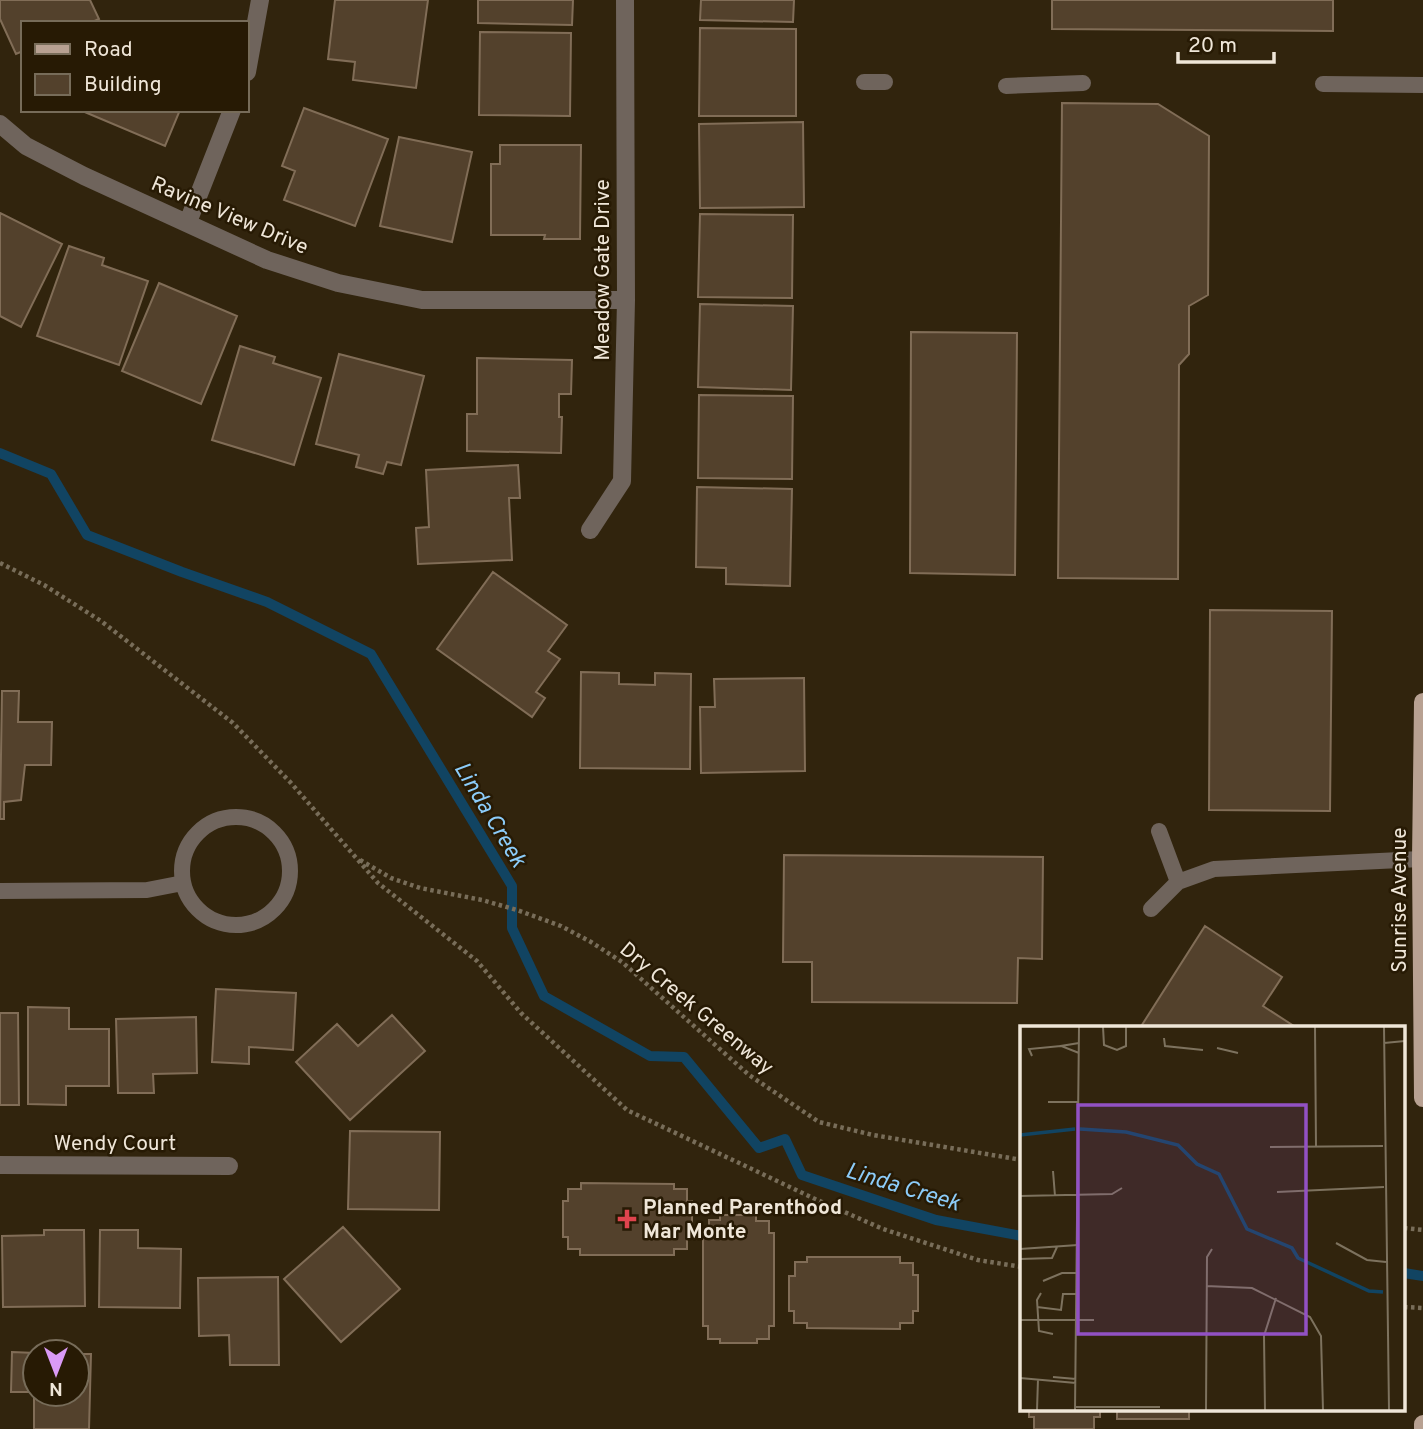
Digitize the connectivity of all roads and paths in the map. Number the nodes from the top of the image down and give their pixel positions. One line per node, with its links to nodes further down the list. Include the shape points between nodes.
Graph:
1 (260, 0): 3 (street)
2 (625, 0): 13 (street, Meadow Gate Drive)
3 (248, 66)
4 (864, 82): 5 (lane)
5 (885, 82)
6 (1083, 83): 9 (lane)
7 (1323, 84): 8 (lane)
8 (1423, 85)
9 (1006, 86)
10 (231, 112): 12 (street)
11 (0, 124): 12 (street, Ravine View Drive, via 26,146)
12 (188, 222): 13 (street, Ravine View Drive, via 267,260 326,280 422,300)
13 (626, 300): 14 (street, Meadow Gate Drive, via 622,481)
14 (590, 530)
15 (0, 563): 18 (path, via 101,621 233,723)
16 (1423, 702): 19 (main road, Sunrise Avenue)
17 (1159, 831): 20 (lane)
18 (357, 858): 25 (path, Dry Creek Greenway, via 420,888 490,902 561,926 622,962 749,1075 819,1122); 28 (path, via 387,891 477,961 521,1013 627,1110 883,1229 978,1260)
19 (1422, 859): 20 (lane, via 1214,869); 24 (main road, Sunrise Avenue)
20 (1178, 882): 23 (lane)
21 (183, 883): 21 (lane, via 201,913 233,926 250,924 267,917 288,890 289,855 280,838 250,818 213,821 187,846 181,864); 22 (lane, via 147,890)
22 (0, 891)
23 (1151, 909)
24 (1423, 1098)
25 (1020, 1160)
26 (0, 1165): 27 (street, Wendy Court)
27 (229, 1166)
28 (1020, 1267)

